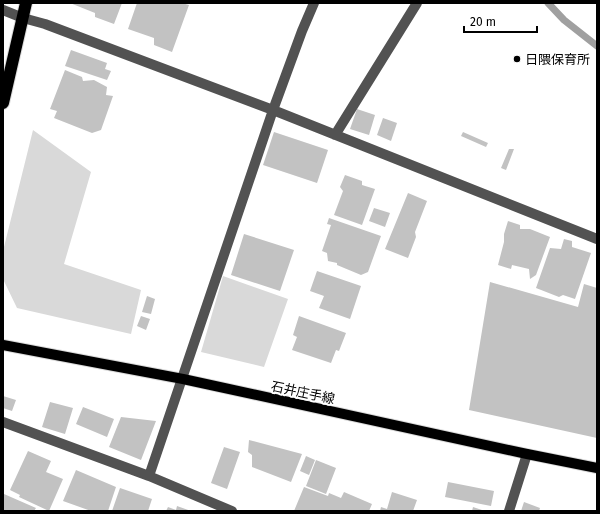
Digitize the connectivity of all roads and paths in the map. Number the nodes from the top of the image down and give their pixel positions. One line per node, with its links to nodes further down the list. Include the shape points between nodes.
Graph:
1 (26, 3): 5 (highway)
2 (314, 3): 7 (street)
3 (417, 3): 8 (street)
4 (3, 10): 5 (street)
5 (23, 18): 6 (highway); 7 (street)
6 (3, 103)
7 (273, 110): 8 (street); 11 (street)
8 (335, 135): 9 (street)
9 (597, 239)
10 (3, 345): 11 (main road, 石井庄手線)
11 (182, 379): 13 (main road, 石井庄手線); 15 (street)
12 (3, 422): 15 (street)
13 (527, 454): 14 (main road, 石井庄手線); 17 (street)
14 (597, 468)
15 (149, 476): 16 (street)
16 (232, 511)
17 (508, 511)

